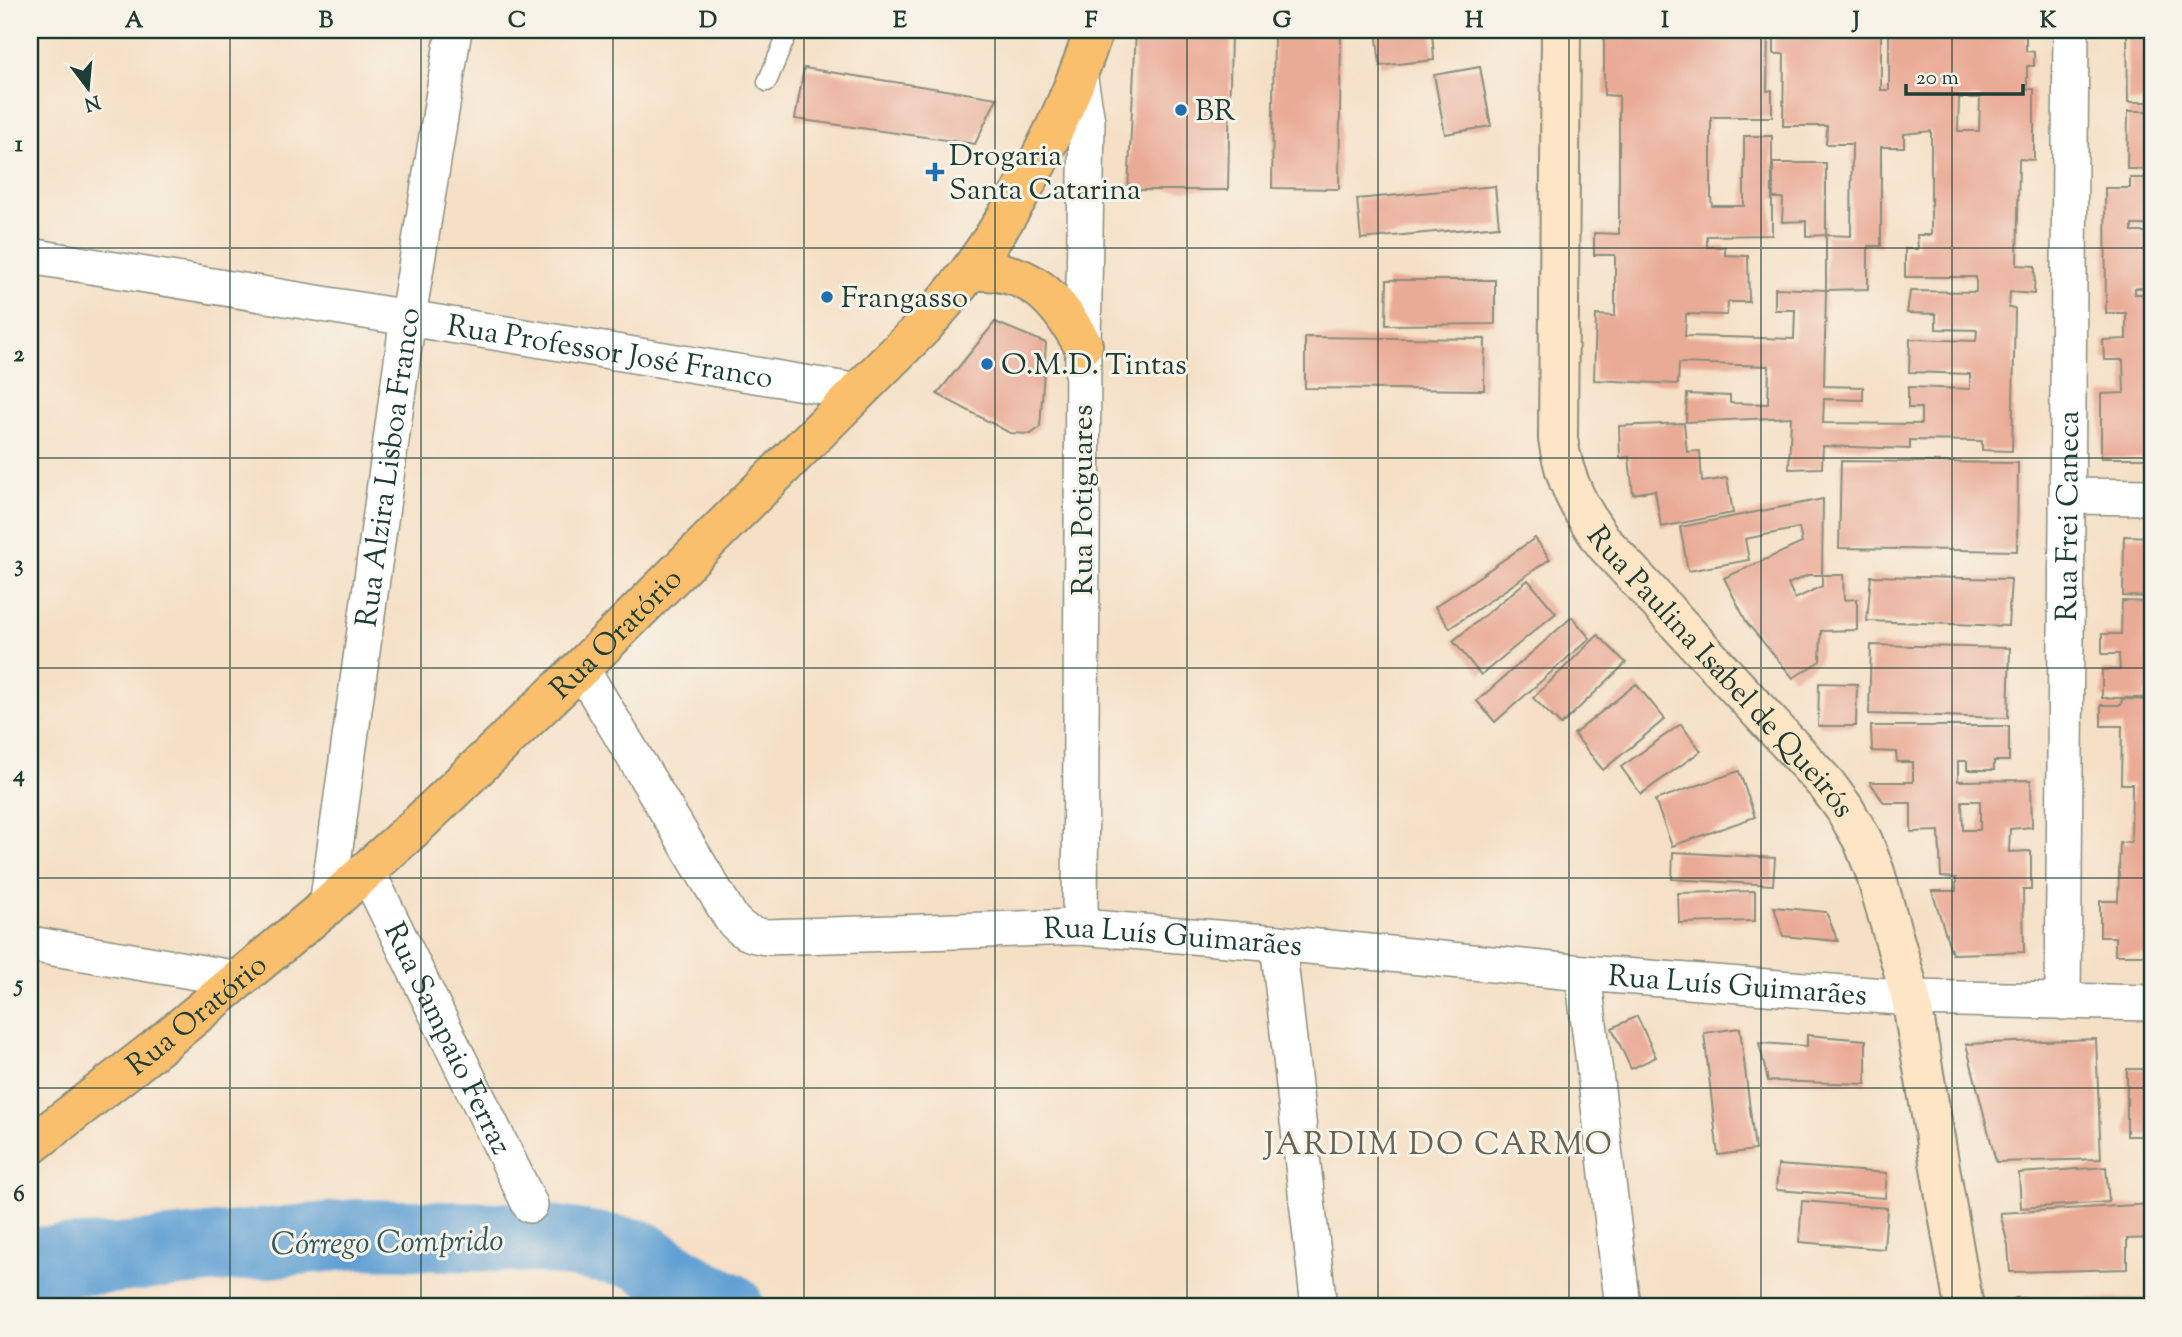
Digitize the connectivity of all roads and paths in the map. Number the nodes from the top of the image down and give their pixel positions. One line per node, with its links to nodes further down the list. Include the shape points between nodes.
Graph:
1 (454, 30): 10 (street, Rua Alzira Lisboa Franco)
2 (789, 30): 7 (lane)
3 (1094, 30): 6 (main road, Rua Oratório)
4 (1562, 30): 23 (street, Rua Paulina Isabel de Queirós, via 1558,439 1562,464 1584,516 1604,543 1844,808 1875,872)
5 (2071, 30): 13 (street, Rua Frei Caneca)
6 (1080, 74): 9 (main road, Rua Oratório, via 1030,176); 11 (street, Rua Potiguares, via 1087,121)
7 (767, 82)
8 (30, 256): 10 (street, Rua Professor José Franco)
9 (970, 271): 11 (main road, via 1005,274 1047,293); 12 (main road, Rua Oratório)
10 (408, 317): 12 (street, Rua Professor José Franco); 17 (street, Rua Alzira Lisboa Franco)
11 (1083, 345): 18 (street, Rua Potiguares)
12 (859, 391): 15 (main road, Rua Oratório)
13 (2067, 496): 14 (street); 24 (street, Rua Frei Caneca)
14 (2152, 497)
15 (581, 668): 16 (main road, Rua Oratório); 18 (street, Rua Luís Guimarães, via 731,918 745,932 766,937)
16 (367, 871): 17 (main road, Rua Oratório); 27 (street, Rua Sampaio Ferraz)
17 (327, 906): 22 (main road, Rua Oratório)
18 (1080, 927): 19 (street, Rua Luís Guimarães)
19 (1278, 943): 21 (street, Rua Luís Guimarães); 28 (street)
20 (30, 944): 22 (street)
21 (1583, 973): 23 (street, Rua Luís Guimarães); 29 (street)
22 (239, 979): 26 (main road, Rua Oratório)
23 (1911, 998): 24 (street, Rua Luís Guimarães); 30 (street, Rua Paulina Isabel de Queirós)
24 (2063, 1002): 25 (street, Rua Luís Guimarães)
25 (2152, 1003)
26 (30, 1146)
27 (530, 1205)
28 (1319, 1307)
29 (1623, 1307)
30 (1964, 1307)

